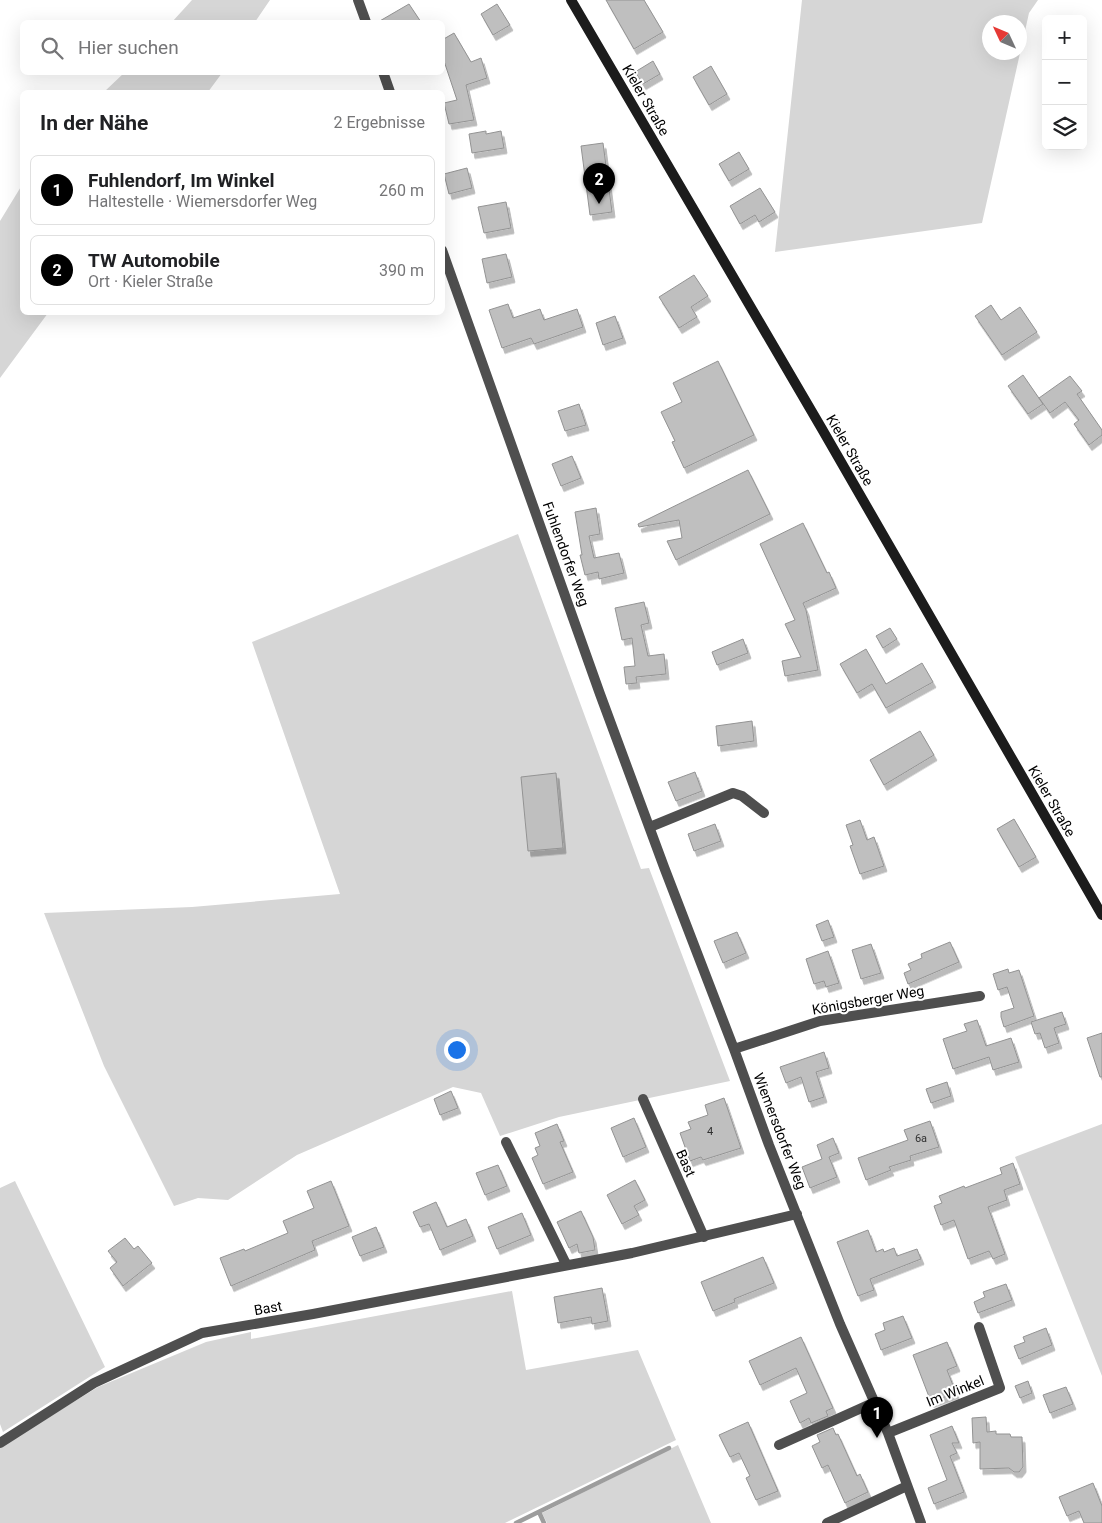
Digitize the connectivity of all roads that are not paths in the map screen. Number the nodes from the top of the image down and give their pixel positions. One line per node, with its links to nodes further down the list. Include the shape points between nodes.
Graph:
1 (358, 0): 3 (street)
2 (571, 0): 10 (main road, Kieler Straße)
3 (365, 20)
4 (384, 75): 5 (street)
5 (389, 90)
6 (445, 258): 8 (street, Fuhlendorfer Weg)
7 (764, 813): 8 (street, via 733,793)
8 (650, 827): 9 (street, Fuhlendorfer Weg)
9 (664, 867): 12 (street, Wiemersdorfer Weg)
10 (1102, 915)
11 (980, 996): 12 (street, Königsberger Weg, via 820,1021)
12 (734, 1048): 15 (street, Wiemersdorfer Weg)
13 (643, 1099): 16 (street, Bast)
14 (506, 1142): 17 (street)
15 (797, 1214): 16 (street, Bast); 19 (street, Wiemersdorfer Weg)
16 (704, 1237): 17 (street, Bast)
17 (566, 1264): 21 (street, Bast, via 202,1333 94,1383)
18 (979, 1327): 20 (street, Im Winkel, via 1000,1388)
19 (875, 1402): 20 (street, Wiemersdorfer Weg); 22 (street)
20 (888, 1433): 23 (street, Wiemersdorfer Weg)
21 (0, 1443)
22 (779, 1445)
23 (907, 1486): 24 (street); 25 (street, Wiemersdorfer Weg)
24 (827, 1523)
25 (921, 1523)

